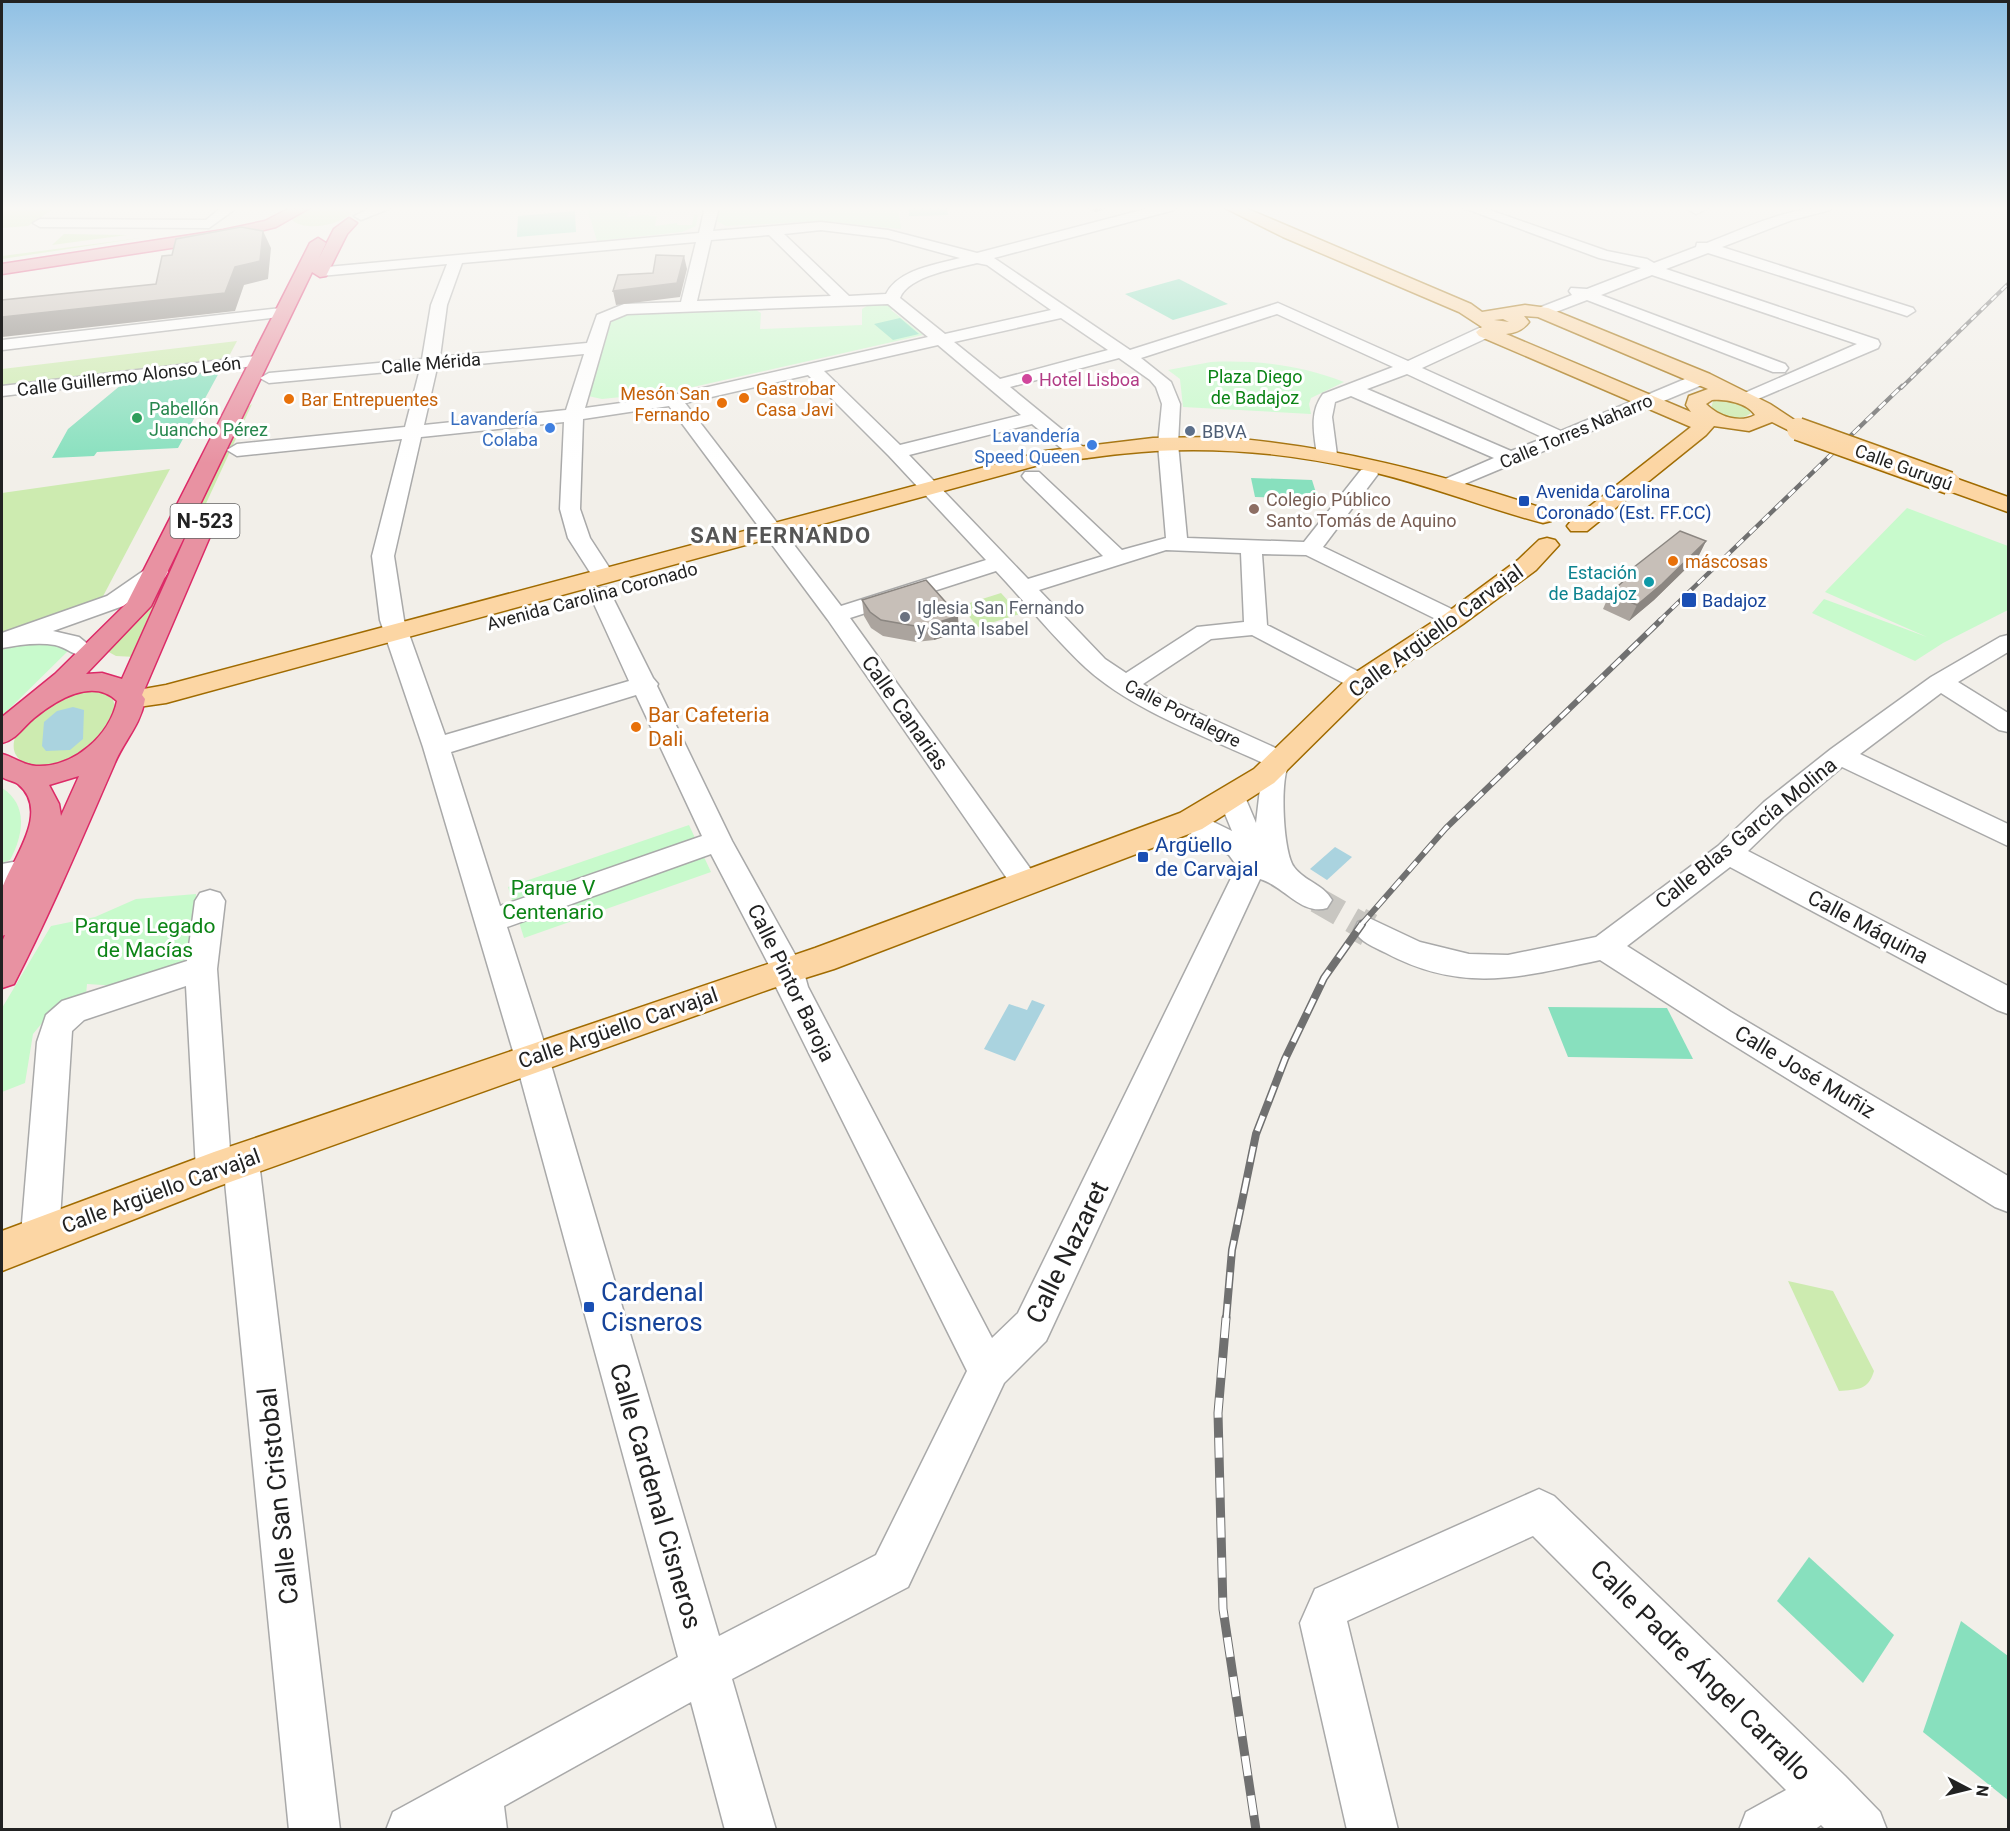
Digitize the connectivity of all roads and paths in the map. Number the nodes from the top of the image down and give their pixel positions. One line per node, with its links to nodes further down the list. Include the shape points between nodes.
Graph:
1 (291, 292): 19 (highway, N-523)
2 (295, 292): 29 (highway, N-523)
3 (444, 292): 25 (street, Calle Cardenal Cisneros)
4 (692, 292): 16 (street)
5 (836, 292): 15 (street)
6 (895, 292): 14 (street)
7 (1036, 292): 18 (street)
8 (1426, 292): 20 (main road, via 1465,309)
9 (1578, 292): 20 (street)
10 (1578, 292): 20 (street)
11 (1580, 292): 27 (street)
12 (1719, 292): 36 (street, via 1872,344)
13 (1849, 292): 17 (street)
14 (892, 299): 15 (street, Calle Pintor Baroja); 21 (street)
15 (846, 302): 16 (street, Calle Pintor Baroja)
16 (688, 306): 23 (street, Calle Pintor Baroja, via 611,313 603,318)
17 (1907, 311)
18 (1064, 312): 21 (street); 24 (street)
19 (281, 313): 22 (street); 29 (highway, N-523)
20 (1515, 317): 26 (street); 30 (main road); 35 (main road)
21 (941, 338): 28 (street); 31 (street)
22 (2, 345)
23 (593, 348): 25 (street, Calle Mérida); 37 (street, Calle Pintor Baroja)
24 (1124, 354): 26 (street, via 1278,308); 31 (street); 43 (street, via 1166,386 1171,404)
25 (429, 362): 29 (street, Calle Mérida); 40 (street, Calle Cardenal Cisneros)
26 (1407, 368): 32 (street); 41 (street)
27 (1779, 368)
28 (812, 369): 34 (street); 44 (street, Calle Portalegre)
29 (263, 370): 33 (street, Calle Guillermo Alonso León); 42 (highway, N-523); 61 (highway, N-523, via 230,418)
30 (1702, 378): 35 (street, Calle Torres Naharro); 36 (main road)
31 (998, 385): 38 (street)
32 (1351, 389): 46 (street, via 1324,404); 47 (street)
33 (2, 391)
34 (674, 400): 37 (street); 54 (street, Calle Canarias)
35 (1649, 400): 39 (main road); 41 (street, Calle Torres Naharro)
36 (1749, 407): 39 (main road, via 1730,423); 39 (main road, via 1716,394 1701,397 1696,400); 52 (main road, Calle Gurugú, bridge, via 1798,429)
37 (574, 416): 40 (street); 62 (street, Calle Pintor Baroja, via 570,509 579,538)
38 (1036, 417): 44 (street); 45 (street)
39 (1701, 423): 55 (main road, Calle Argüello Carvajal)
40 (412, 431): 42 (street); 67 (street, Calle Cardenal Cisneros, via 383,556)
41 (1562, 438): 47 (street, Calle Torres Naharro)
42 (237, 450): 76 (highway, N-523)
43 (1168, 451): 45 (main road, Avenida Carolina Coronado); 46 (main road, Avenida Carolina Coronado, via 1268,448); 48 (main road, Avenida Carolina Coronado); 49 (main road, Avenida Carolina Coronado); 56 (street)
44 (896, 452): 51 (street, Calle Portalegre)
45 (1080, 454): 51 (main road, Avenida Carolina Coronado, via 1045,457)
46 (1327, 455): 50 (main road, Avenida Carolina Coronado)
47 (1512, 459): 50 (street, Calle Torres Naharro)
48 (1368, 474): 53 (main road, Avenida Carolina Coronado); 58 (street)
49 (1032, 476): 51 (main road, Avenida Carolina Coronado); 59 (street)
50 (1450, 484): 53 (main road, Avenida Carolina Coronado)
51 (936, 495): 54 (main road, Avenida Carolina Coronado); 60 (street, Calle Portalegre)
52 (2008, 505)
53 (1534, 520): 55 (main road, via 1562,518); 55 (main road, via 1525,528 1532,538)
54 (778, 538): 62 (main road, Avenida Carolina Coronado); 64 (street, Calle Canarias)
55 (1567, 542): 65 (main road, Calle Argüello Carvajal, via 1527,565)
56 (1177, 543): 57 (street); 59 (street)
57 (1251, 547): 58 (street); 66 (street)
58 (1310, 549): 65 (street)
59 (1118, 558): 63 (street)
60 (999, 563): 63 (street, Calle Portalegre); 64 (street)
61 (157, 572): 68 (street, via 115,601); 75 (highway, N-523, via 124,622)
62 (602, 584): 67 (main road, Avenida Carolina Coronado); 73 (street, Calle Pintor Baroja)
63 (1023, 588): 74 (street, Calle Portalegre, via 1096,664)
64 (836, 615): 92 (street, Calle Canarias)
65 (1454, 619): 71 (main road, Calle Argüello Carvajal)
66 (1256, 628): 71 (street); 74 (street, via 1205,632)
67 (398, 639): 76 (main road, Avenida Carolina Coronado, via 166,694); 79 (main road, Avenida Carolina Coronado, via 160,712); 80 (street, Calle Cardenal Cisneros)
68 (4, 641): 70 (street, via 63,639)
69 (2008, 642): 72 (street, Calle Blas García Molina)
70 (83, 650)
71 (1360, 682): 82 (main road, Calle Argüello Carvajal)
72 (1940, 682): 77 (street); 81 (street, Calle Blas García Molina)
73 (646, 684): 80 (street); 88 (street, Calle Pintor Baroja)
74 (1125, 685): 82 (street, Calle Portalegre)
75 (44, 696): 76 (highway, N-523, via 101,682 123,688); 78 (highway, N-523, via 10,721)
76 (130, 697): 79 (highway, N-523)
77 (2008, 724)
78 (2, 734)
79 (115, 736): 83 (highway, via 94,757 60,772); 101 (highway, N-523)
80 (436, 747): 95 (street, Calle Cardenal Cisneros)
81 (1840, 755): 87 (street); 89 (street, Calle Blas García Molina)
82 (1277, 764): 84 (main road, Calle Argüello Carvajal); 86 (street)
83 (15, 770): 91 (highway, via 37,789 46,815 38,846)
84 (1232, 797): 85 (main road, Calle Argüello Carvajal); 86 (street, via 1248,804); 90 (street, via 1238,816)
85 (1191, 821): 90 (street); 92 (main road, Calle Argüello Carvajal)
86 (1269, 835): 90 (street, via 1274,858)
87 (2008, 836)
88 (718, 842): 95 (street); 100 (street, Calle Pintor Baroja)
89 (1728, 853): 98 (street, Calle Blas García Molina); 102 (street, Calle Máquina)
90 (1268, 870): 93 (street); 108 (street, Calle Nazaret, via 1032,1328)
91 (13, 873): 96 (highway)
92 (1026, 882): 100 (main road, Calle Argüello Carvajal)
93 (1317, 900)
94 (210, 901): 99 (street, Calle San Cristobal)
95 (491, 921): 103 (street, Calle Cardenal Cisneros)
96 (2, 923)
97 (1369, 930): 98 (street, Calle Blas García Molina, via 1426,957 1469,966 1508,967)
98 (1604, 947): 105 (street, Calle José Muñiz)
99 (201, 969): 104 (street, Calle San Cristobal); 106 (street, via 73,1010 57,1025)
100 (787, 969): 103 (main road, Calle Argüello Carvajal); 108 (street, Calle Pintor Baroja, via 824,1051 975,1348)
101 (2, 974)
102 (2008, 1001)
103 (532, 1058): 104 (main road, Calle Argüello Carvajal); 109 (street, Calle Cardenal Cisneros)
104 (227, 1166): 106 (main road, Calle Argüello Carvajal); 112 (street, Calle San Cristobal)
105 (2008, 1196)
106 (40, 1235): 107 (main road, Calle Argüello Carvajal)
107 (2, 1251)
108 (990, 1369): 109 (street, Calle Nazaret, via 892,1571)
109 (705, 1668): 111 (street, Calle Nazaret); 114 (street, Calle Cardenal Cisneros)
110 (1827, 1794): 115 (street, Calle Padre Ángel Carrallo, via 1539,1511 1331,1605 1323,1623); 116 (street); 117 (street, Calle Padre Ángel Carrallo)
111 (480, 1812): 113 (street, Calle Nazaret)
112 (315, 1830)
113 (411, 1830)
114 (751, 1830)
115 (1373, 1830)
116 (1764, 1830)
117 (1862, 1830)

